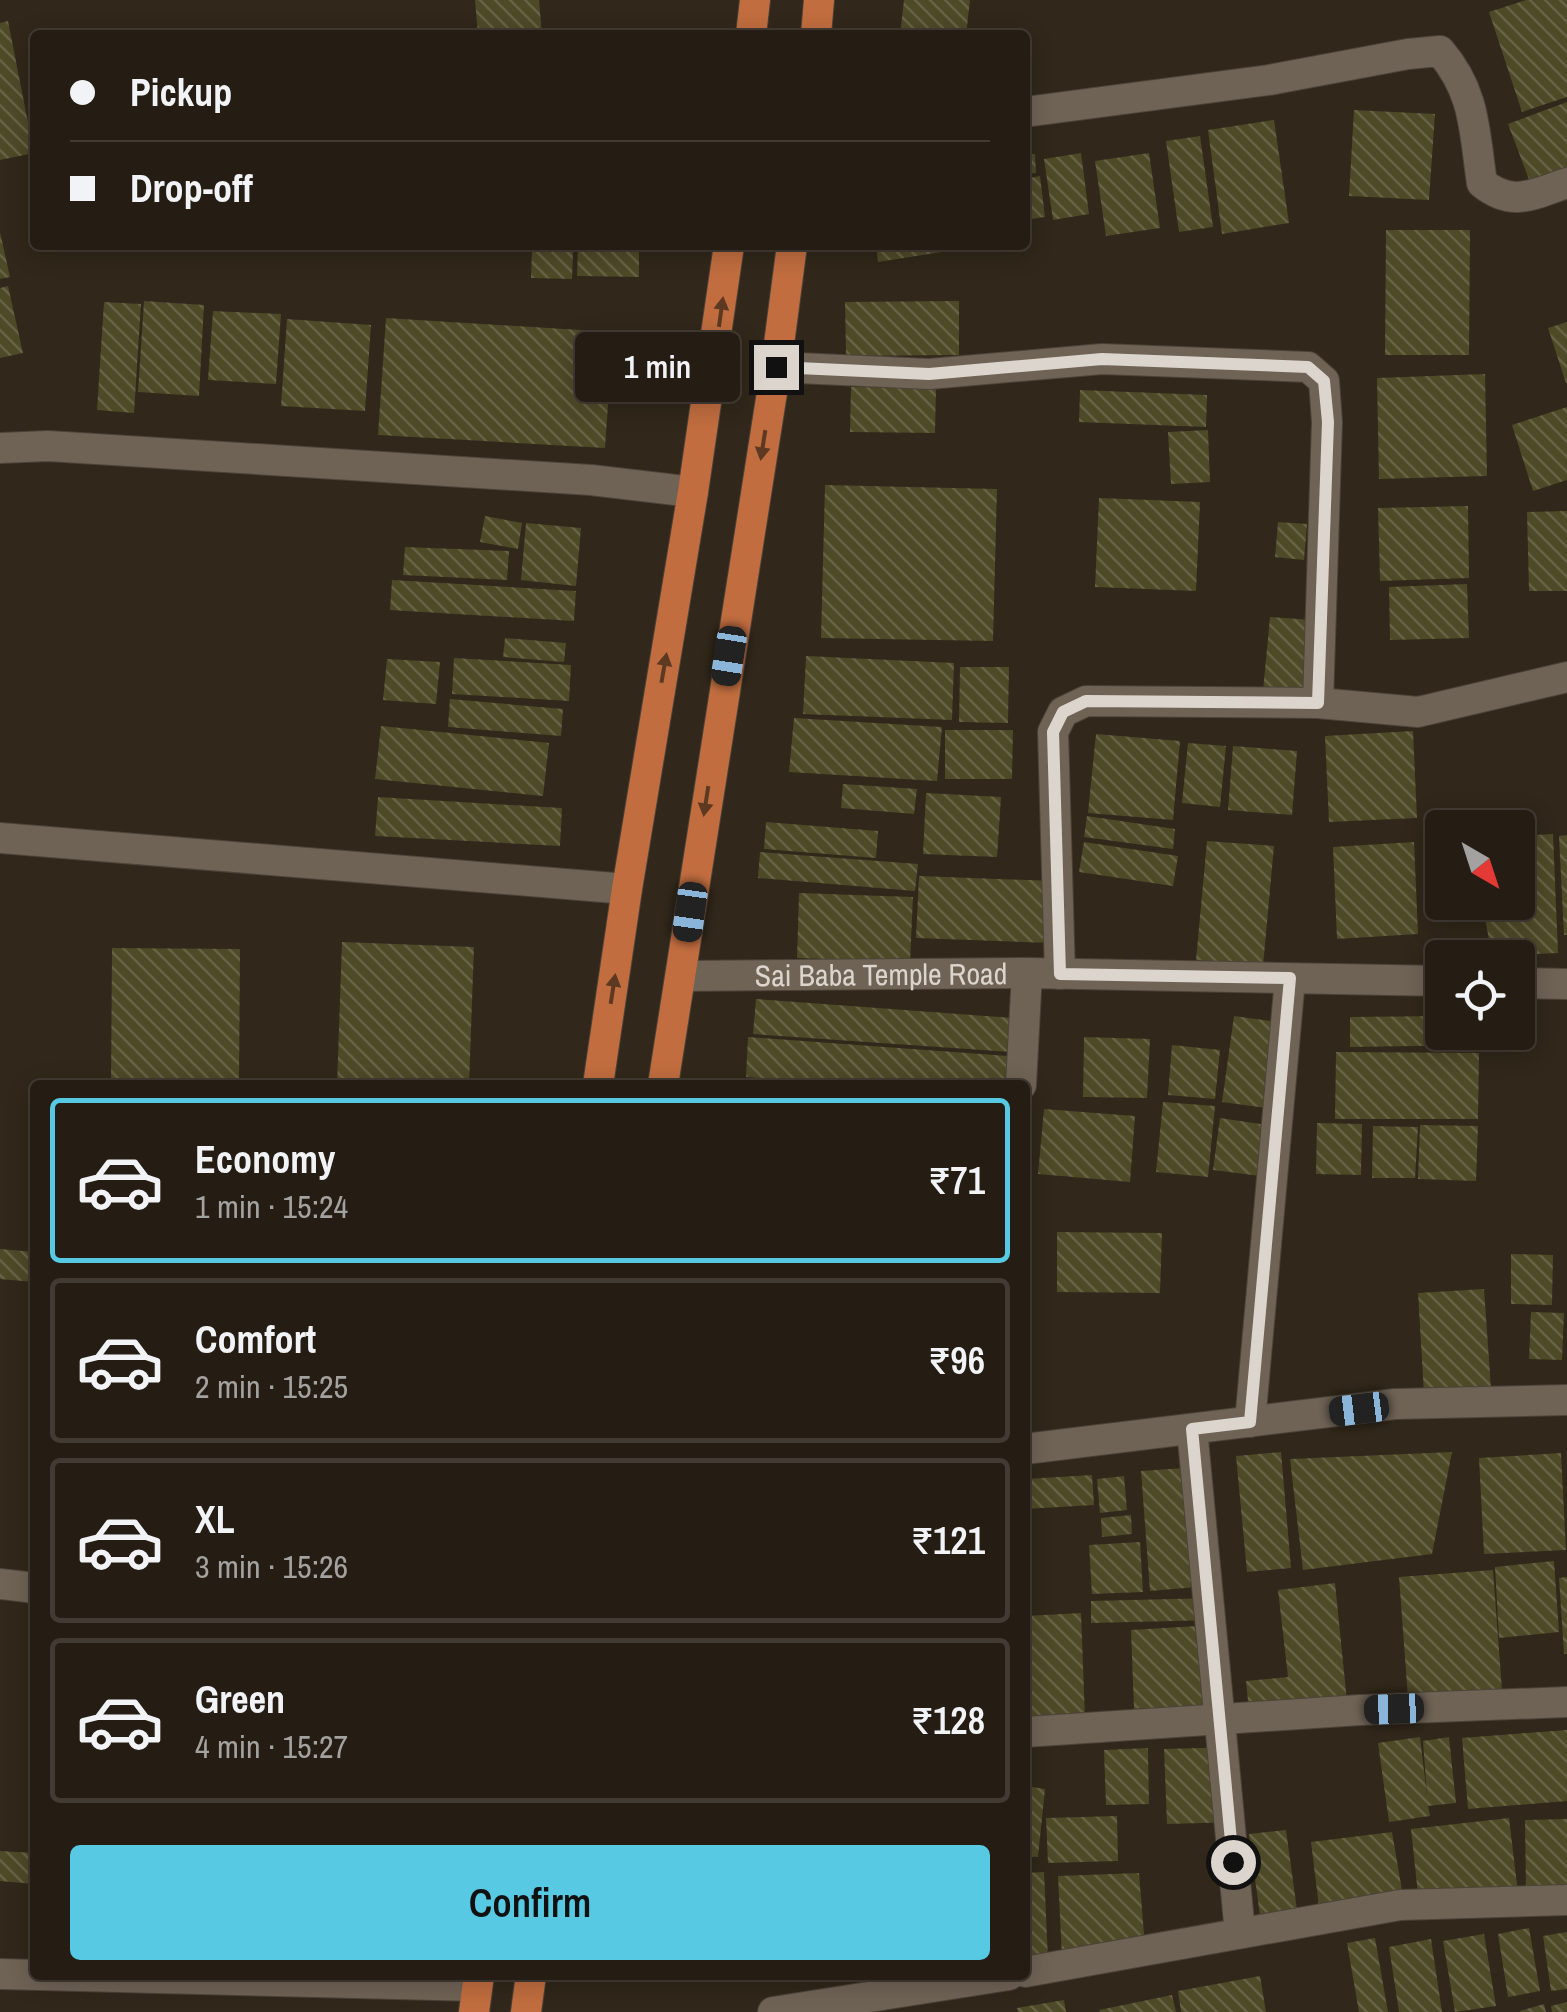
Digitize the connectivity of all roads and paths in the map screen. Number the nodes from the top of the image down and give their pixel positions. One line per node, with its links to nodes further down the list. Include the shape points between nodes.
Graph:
1 (755, 0): 3 (main road)
2 (820, 0): 4 (main road)
3 (752, 30)
4 (817, 30)
5 (1030, 111): 6 (street, via 1440,51 1468,94 1482,184 1499,196 1520,198)
6 (1567, 183)
7 (729, 250): 11 (main road, one-way to 7)
8 (791, 250): 9 (main road)
9 (776, 367): 13 (street, via 929,374 1102,359 1308,367 1324,381 1328,422); 18 (main road, one-way to 18)
10 (0, 448): 11 (street, via 590,480)
11 (693, 492): 15 (main road, one-way to 11)
12 (1567, 676): 13 (street, via 1418,712)
13 (1318, 703): 17 (street, via 1086,701 1063,712 1053,732)
14 (0, 838): 15 (street)
15 (627, 890): 23 (main road, one-way to 15)
16 (1028, 973): 17 (street, Sai Baba Temple Road); 18 (street, Sai Baba Temple Road); 25 (street)
17 (1060, 974): 19 (street, Sai Baba Temple Road)
18 (681, 976): 24 (main road)
19 (1290, 978): 20 (street, Sai Baba Temple Road); 27 (street)
20 (1425, 981)
21 (1535, 983): 22 (street)
22 (1567, 984)
23 (599, 1080)
24 (664, 1080)
25 (1021, 1080)
26 (1567, 1400): 27 (street, via 1396,1404)
27 (1250, 1422): 28 (street)
28 (1192, 1429): 29 (street); 33 (street)
29 (1030, 1448)
30 (0, 1584): 31 (street)
31 (30, 1587)
32 (1567, 1702): 33 (street)
33 (1220, 1719): 34 (street); 36 (street)
34 (1030, 1732)
35 (1567, 1900): 36 (street, via 1400,1905)
36 (1240, 1934): 37 (street)
37 (1030, 1971)
38 (0, 1974): 39 (street)
39 (30, 1975)
40 (168, 1980): 44 (street)
41 (530, 1980): 46 (main road)
42 (945, 1980): 43 (street)
43 (866, 1986): 45 (street)
44 (477, 1991)
45 (806, 2009): 47 (street)
46 (526, 2012)
47 (774, 2012)

